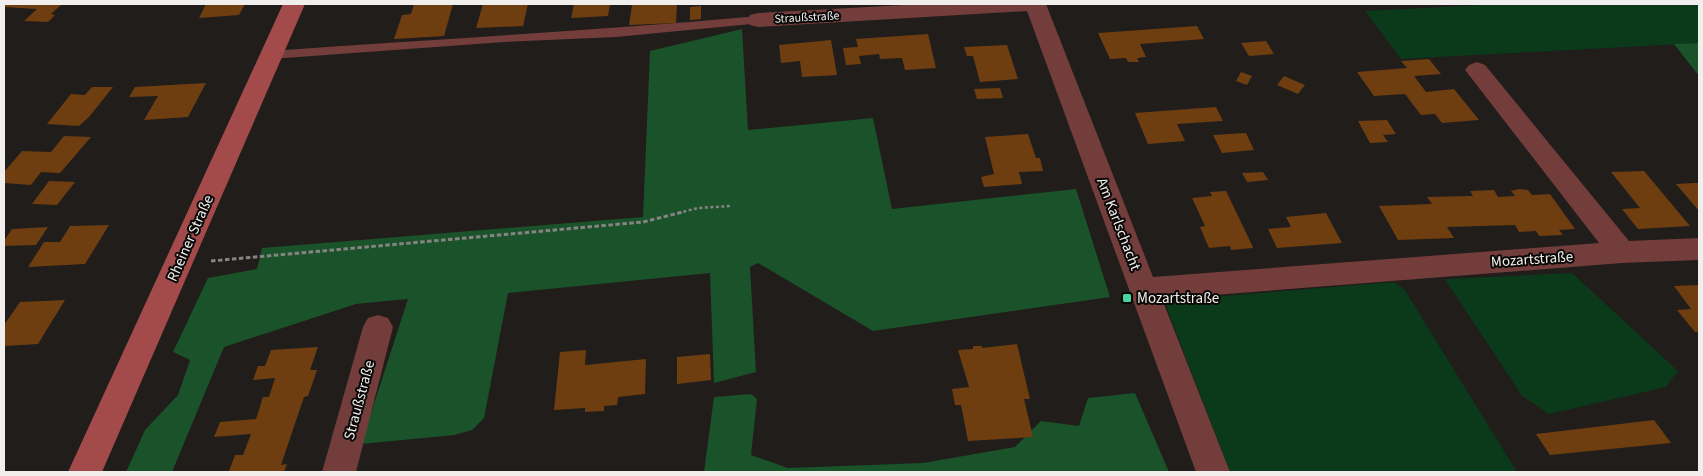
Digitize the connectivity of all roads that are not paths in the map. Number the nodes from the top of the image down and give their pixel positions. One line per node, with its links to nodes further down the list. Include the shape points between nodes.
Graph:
1 (294, 4): 4 (main road, Rheiner Straße)
2 (1035, 4): 3 (street, Straußstraße); 8 (street, Am Karlschacht)
3 (758, 20): 4 (lane)
4 (271, 55): 10 (main road, Rheiner Straße)
5 (1477, 70): 7 (street)
6 (1699, 249): 7 (street, Mozartstraße)
7 (1622, 252): 8 (street, Mozartstraße)
8 (1143, 289): 12 (street, Am Karlschacht)
9 (378, 327): 11 (street, Straußstraße)
10 (85, 472)
11 (339, 472)
12 (1213, 472)

